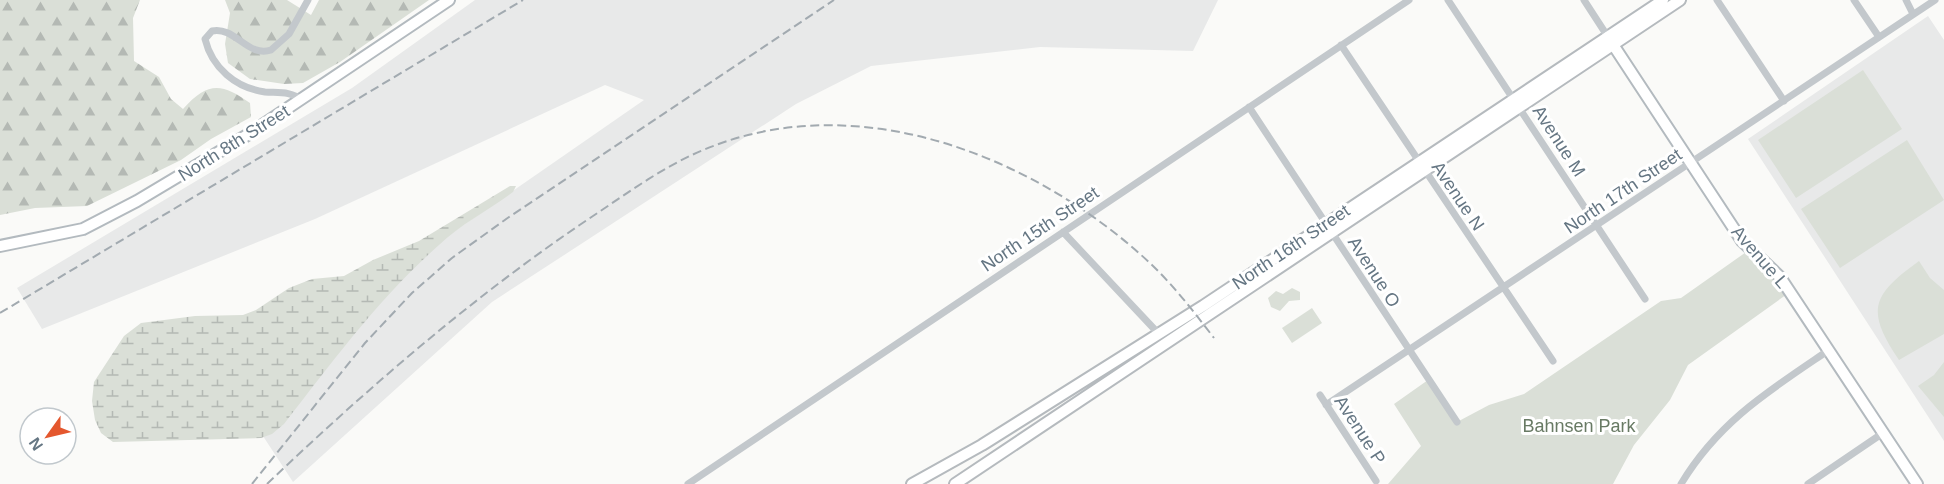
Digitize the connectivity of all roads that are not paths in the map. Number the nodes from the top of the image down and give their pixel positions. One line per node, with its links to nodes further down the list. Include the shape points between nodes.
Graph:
1 (308, 0): 16 (street, via 289,34 271,50 254,50 220,30 212,31 205,39 220,67 234,81 262,91 295,95)
2 (449, 0): 16 (main road, North 8th Street)
3 (1409, 0): 15 (street, North 15th Street)
4 (1448, 0): 18 (street, Avenue M)
5 (1584, 0): 14 (street, Avenue L)
6 (1663, 0): 14 (main road, North 16th Street)
7 (1680, 0): 14 (main road, North 16th Street)
8 (1717, 0): 17 (street)
9 (1854, 0): 13 (street)
10 (1906, 0): 12 (street)
11 (1935, 0): 12 (street, North 17th Street)
12 (1913, 15): 13 (street, North 17th Street)
13 (1879, 37): 17 (street, North 17th Street)
14 (1611, 40): 18 (main road, North 16th Street); 20 (main road, Avenue L)
15 (1341, 45): 19 (street, North 15th Street); 21 (street, Avenue N)
16 (301, 100): 25 (main road, North 8th Street, via 164,186 98,222 63,234)
17 (1784, 101): 20 (street, North 17th Street)
18 (1516, 103): 21 (main road, North 16th Street); 22 (street, Avenue M)
19 (1249, 107): 23 (street, Avenue O); 24 (street, North 15th Street)
20 (1691, 163): 22 (street, North 17th Street); 29 (main road, Avenue L, via 1742,241 1780,277)
21 (1421, 167): 23 (main road, North 16th Street); 26 (street, Avenue N)
22 (1596, 225): 26 (street, North 17th Street); 27 (street, Avenue M)
23 (1328, 229): 28 (main road, North 16th Street); 30 (street, Avenue O); 39 (main road, North 16th Street)
24 (1063, 231): 28 (street); 37 (street, North 15th Street)
25 (0, 246)
26 (1502, 288): 30 (street, North 17th Street); 31 (street, Avenue N)
27 (1645, 299)
28 (1158, 333): 38 (main road, North 16th Street, via 982,445)
29 (1829, 350): 35 (main road, Avenue L); 40 (street, via 1726,425)
30 (1408, 351): 33 (street, North 17th Street); 34 (street, Avenue O)
31 (1553, 361)
32 (1320, 395): 33 (street, Avenue P)
33 (1326, 405): 36 (street, Avenue P)
34 (1457, 422)
35 (1883, 433): 41 (street); 42 (main road, Avenue L)
36 (1376, 481)
37 (688, 484)
38 (912, 484)
39 (955, 484)
40 (1681, 484)
41 (1808, 484)
42 (1917, 484)

